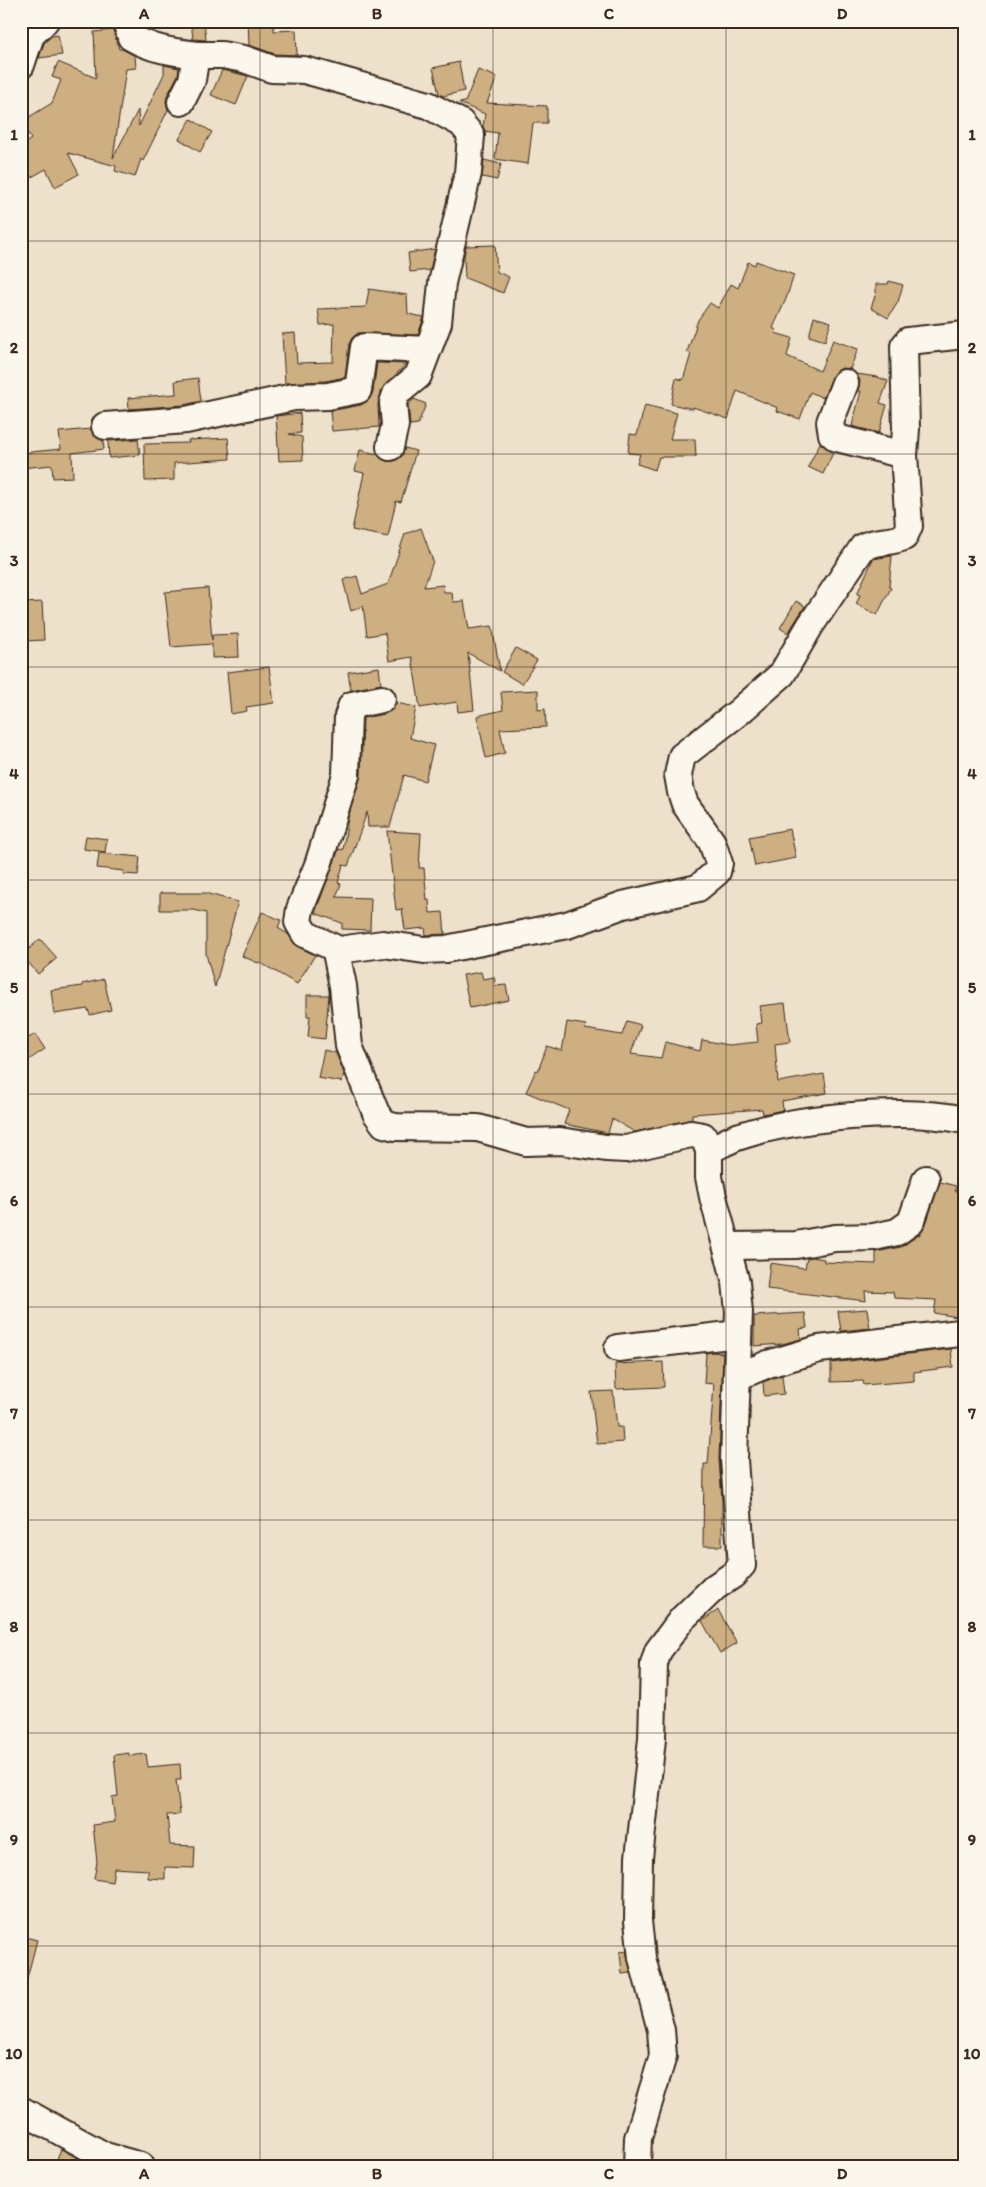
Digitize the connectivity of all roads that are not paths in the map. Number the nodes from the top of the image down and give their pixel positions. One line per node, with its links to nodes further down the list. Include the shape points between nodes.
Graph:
1 (45, 21): 4 (street, via 31,35)
2 (126, 21): 3 (street, via 131,37 145,45)
3 (199, 55): 5 (street, via 192,80); 7 (street, via 222,55 272,69 304,70 428,105 461,123 471,135 468,174 442,283 438,323)
4 (21, 65)
5 (180, 102)
6 (965, 335): 11 (street, via 908,341 904,346)
7 (427, 350): 9 (street, via 364,347 358,390 336,395 294,397 186,420); 10 (street, via 418,376 396,394)
8 (845, 383): 11 (street, via 830,422 832,434 837,438)
9 (105, 426)
10 (390, 447)
11 (904, 454): 13 (street, via 909,526 904,537 863,547 782,674 682,756 678,775 681,792 685,804 712,842 719,863 717,872 698,888 623,905 567,925 520,935 433,951 383,944)
12 (382, 699): 13 (street, via 352,705 348,716 346,775 299,915 298,922 305,934)
13 (341, 951): 15 (street, via 337,957 349,1046 376,1113 384,1124 395,1127 478,1128 526,1142 560,1141 626,1149 691,1134 703,1136)
14 (965, 1120): 15 (street, via 916,1114 818,1120 764,1130)
15 (708, 1150): 17 (street, via 709,1177)
16 (926, 1179): 17 (street, via 911,1222 897,1232 789,1246)
17 (728, 1246): 19 (street, via 736,1282)
18 (960, 1333): 21 (street, via 819,1349)
19 (738, 1334): 20 (street); 21 (street)
20 (618, 1348)
21 (737, 1377): 24 (street, via 734,1460 742,1565 682,1618 658,1651 654,1664 654,1715 640,1850 638,1906 642,1958 661,2030 663,2056 638,2138)
22 (21, 2110): 23 (street, via 105,2156)
23 (141, 2166)
24 (637, 2166)

